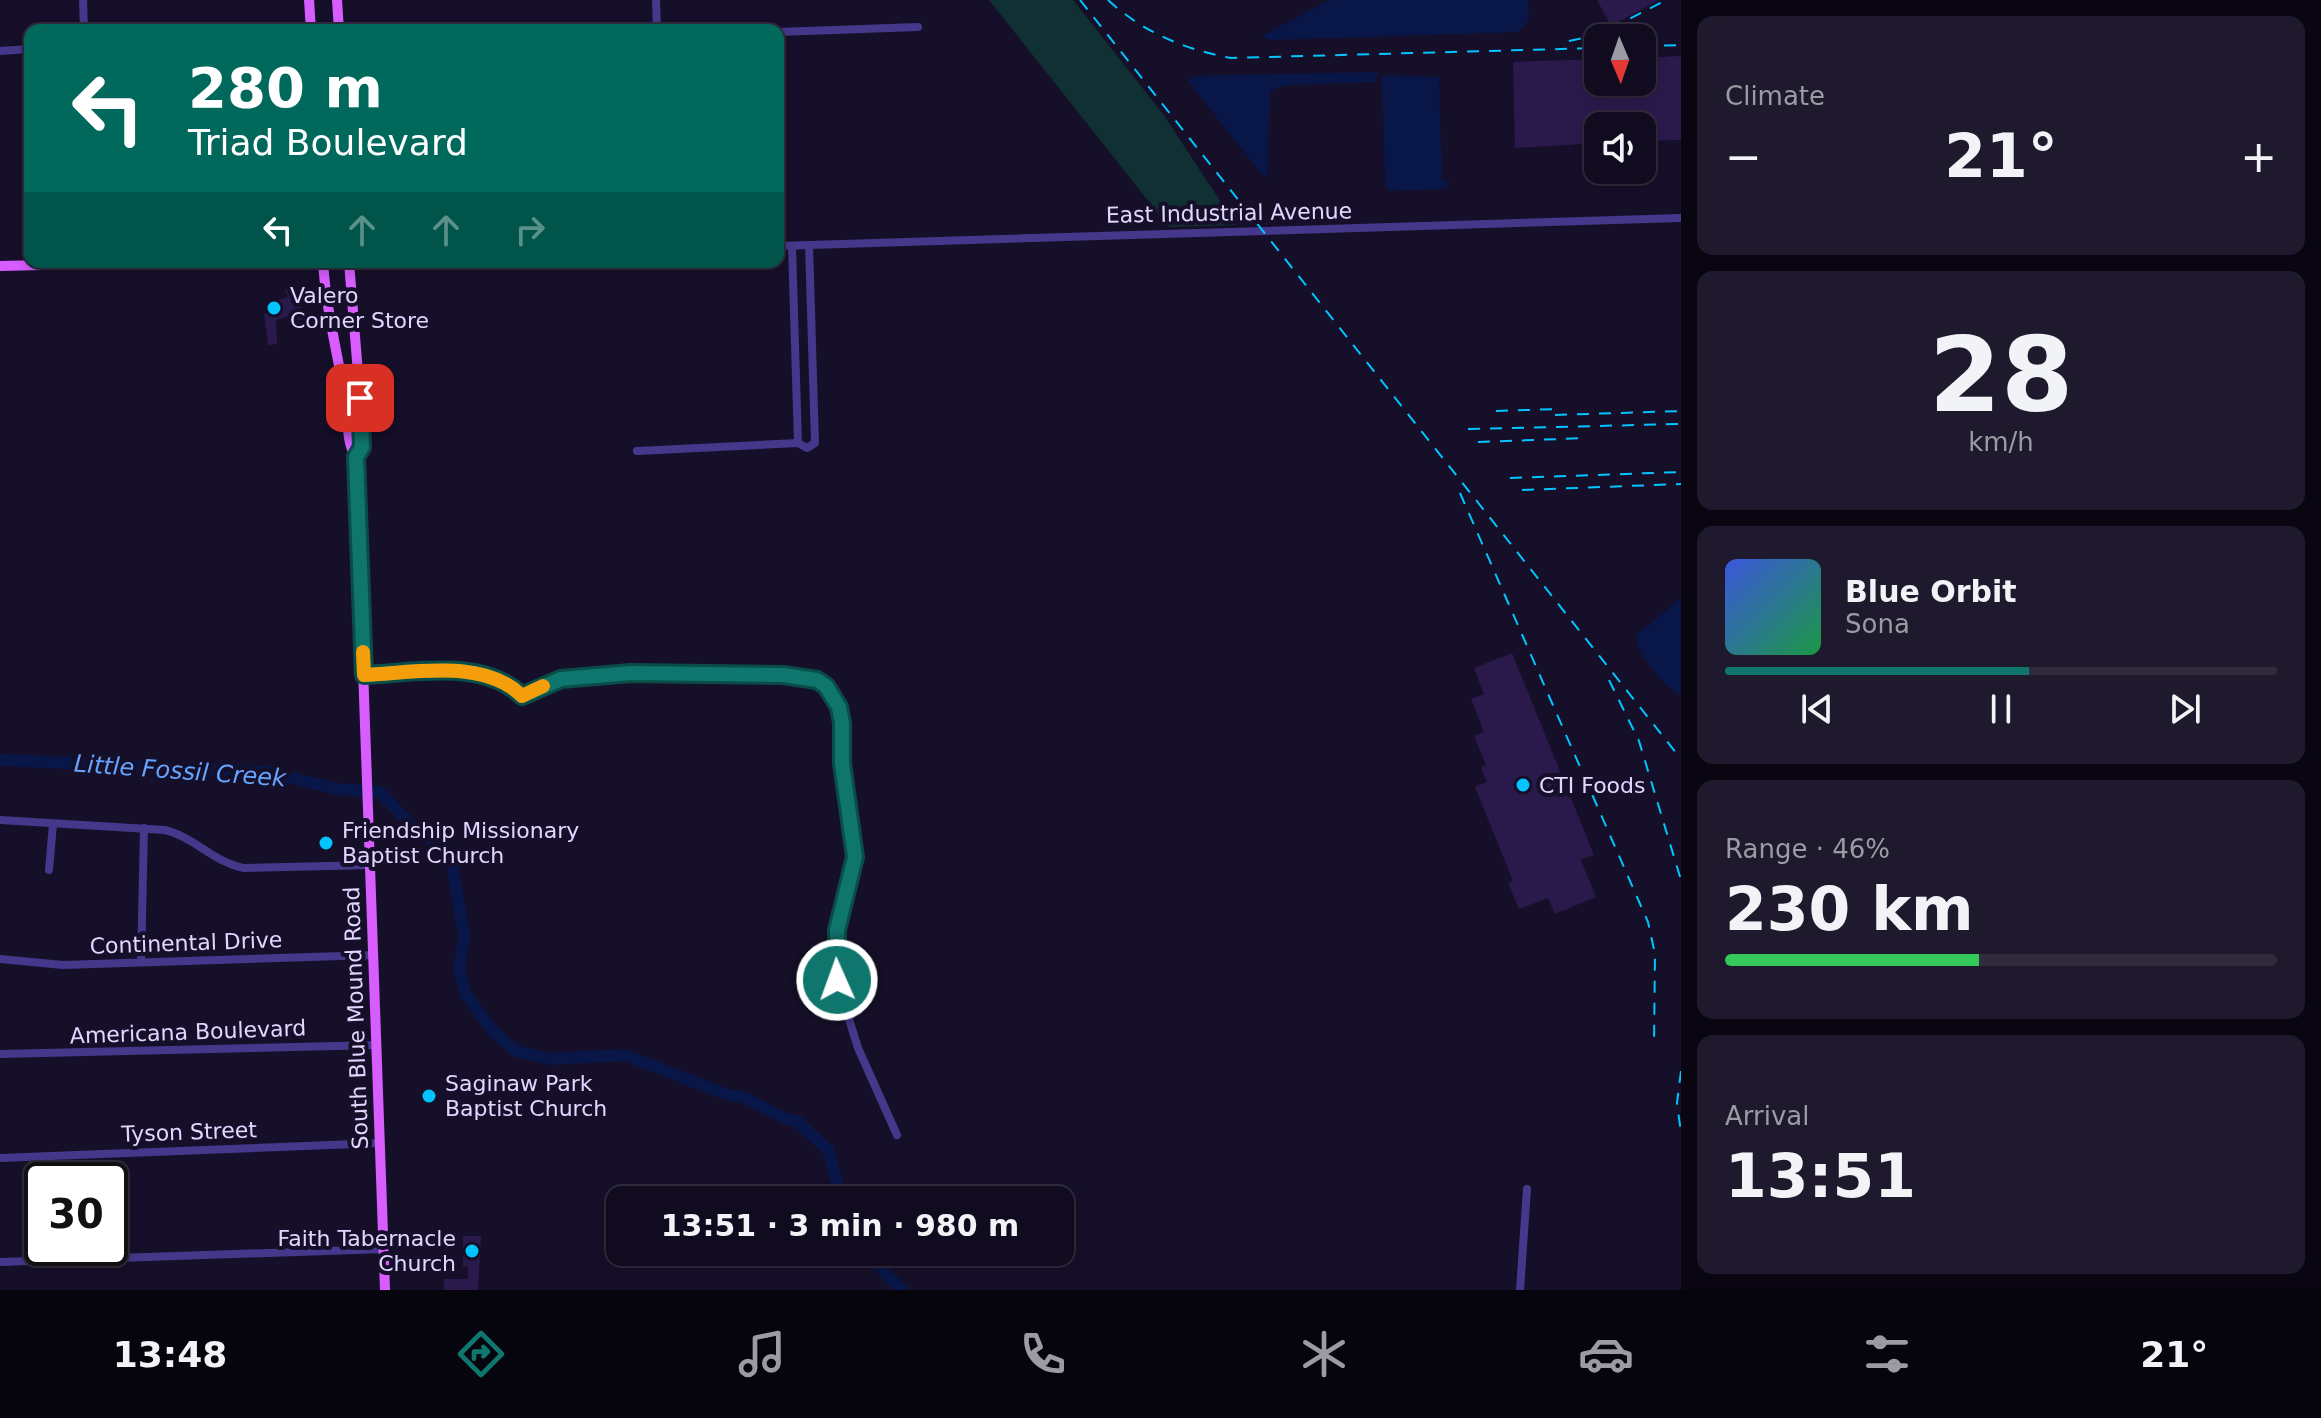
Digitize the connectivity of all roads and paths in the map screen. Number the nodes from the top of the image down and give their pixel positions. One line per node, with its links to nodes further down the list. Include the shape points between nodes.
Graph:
1 (83, 0): 5 (street)
2 (309, 0): 6 (main road)
3 (337, 0): 7 (main road)
4 (656, 0): 8 (street)
5 (84, 24)
6 (311, 24)
7 (339, 24)
8 (657, 24)
9 (918, 27): 10 (street)
10 (784, 32)
11 (24, 49): 12 (street)
12 (0, 51)
13 (1681, 218): 14 (street, East Industrial Avenue)
14 (809, 245): 16 (street, East Industrial Avenue); 21 (street, via 815,443 807,448)
15 (784, 246): 16 (street, East Industrial Avenue)
16 (792, 246): 21 (street)
17 (24, 265): 18 (main road)
18 (0, 266)
19 (324, 268): 23 (main road, South Blue Mound Road, via 350,448)
20 (349, 268): 23 (main road, South Blue Mound Road, via 362,447)
21 (798, 443): 22 (street)
22 (637, 451)
23 (356, 457): 24 (main road, South Blue Mound Road)
24 (364, 675): 28 (main road, South Blue Mound Road); 35 (street, via 487,675 522,696 561,679 631,673 783,675 826,686 842,723 855,857 837,930 837,980 858,1048)
25 (0, 820): 26 (street)
26 (53, 824): 27 (street); 29 (street)
27 (144, 828): 28 (street, via 180,835 244,868); 32 (street)
28 (371, 865): 30 (main road, South Blue Mound Road)
29 (49, 870)
30 (374, 955): 32 (street, Continental Drive); 33 (main road, South Blue Mound Road)
31 (0, 959): 32 (street, Continental Drive, via 63,965)
32 (141, 962)
33 (377, 1045): 34 (street, Americana Boulevard); 36 (main road, South Blue Mound Road)
34 (0, 1054)
35 (897, 1135)
36 (380, 1143): 37 (street, Tyson Street); 39 (main road, South Blue Mound Road)
37 (0, 1158)
38 (1527, 1189): 42 (street)
39 (384, 1249): 40 (street); 41 (main road, South Blue Mound Road)
40 (0, 1262)
41 (385, 1290)
42 (1520, 1290)

